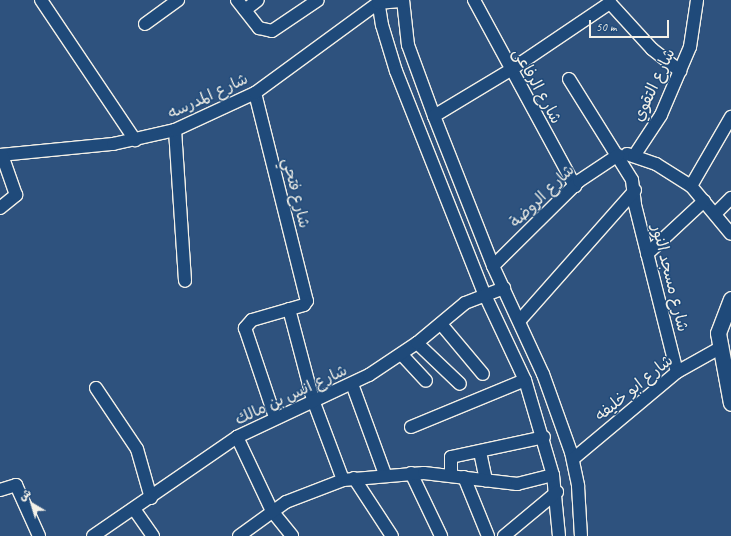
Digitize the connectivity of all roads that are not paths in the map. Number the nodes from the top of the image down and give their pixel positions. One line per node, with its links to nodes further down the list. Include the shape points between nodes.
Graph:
1 (41, 0): 19 (street)
2 (178, 0): 11 (street)
3 (236, 0): 10 (street)
4 (258, 0): 10 (street)
5 (318, 0): 10 (street, via 272,31 259,28)
6 (474, 0): 12 (street, شارع الرفاعى)
7 (697, 0): 13 (street, شارع التقوي, via 694,35)
8 (378, 1): 9 (street); 15 (street, شارع المدرسه); 35 (street, via 396,71)
9 (403, 1): 16 (street, via 408,45)
10 (245, 10)
11 (144, 24)
12 (509, 71): 13 (street, via 610,3 652,49); 16 (street); 23 (street, شارع الرفاعى)
13 (680, 71): 22 (street, شارع التقوي, via 661,115)
14 (569, 79): 20 (street, شارع مسجد النور)
15 (255, 93): 18 (street, شارع المدرسه); 37 (street, شارع فتحي, via 307,301)
16 (434, 116): 32 (street)
17 (731, 117): 24 (street)
18 (175, 130): 19 (street, شارع المدرسه); 33 (street)
19 (135, 140): 21 (street, شارع المدرسه)
20 (617, 153): 22 (street); 23 (street, شارع الروضة); 25 (street, شارع مسجد النور)
21 (1, 155): 28 (street, via 16,195)
22 (634, 156): 24 (street)
23 (575, 186): 32 (street, شارع الروضة)
24 (691, 186): 27 (street)
25 (635, 190): 31 (street, شارع مسجد النور); 38 (street)
26 (731, 198): 29 (street)
27 (704, 201): 29 (street); 31 (street)
28 (0, 207)
29 (715, 214): 30 (street)
30 (731, 234)
31 (647, 254): 43 (street, شارع مسجد النور)
32 (493, 266): 34 (street)
33 (185, 281)
34 (504, 288): 35 (street, شارع انس بن مالك); 38 (street)
35 (484, 293): 39 (street, شارع انس بن مالك, via 465,303); 45 (street)
36 (731, 299): 41 (street, via 722,315)
37 (289, 309): 50 (street); 52 (street, via 252,320 245,328)
38 (520, 319): 57 (street)
39 (441, 324): 40 (street, شارع انس بن مالك); 44 (street)
40 (417, 344): 42 (street, شارع انس بن مالك); 48 (street)
41 (720, 348): 43 (street, شارع ابو خليفه); 51 (street)
42 (402, 355): 46 (street); 47 (street, شارع انس بن مالك)
43 (677, 372): 57 (street, شارع ابو خليفه)
44 (483, 374)
45 (525, 380): 53 (street); 55 (street)
46 (426, 381)
47 (352, 384): 50 (street, شارع انس بن مالك); 59 (street)
48 (460, 384)
49 (96, 388): 67 (street, via 137,449)
50 (313, 400): 52 (street, شارع انس بن مالك); 63 (street)
51 (731, 403)
52 (275, 417): 54 (street, شارع انس بن مالك)
53 (411, 427)
54 (237, 437): 67 (street, شارع انس بن مالك); 69 (street)
55 (544, 438): 56 (street); 61 (street)
56 (480, 452): 60 (street, via 450,457); 64 (street)
57 (573, 459): 80 (street, via 580,503)
58 (411, 473): 59 (street); 60 (street); 76 (street)
59 (385, 474): 63 (street)
60 (451, 475): 62 (street)
61 (553, 475): 64 (street, via 517,484); 66 (street)
62 (464, 477): 64 (street); 77 (street)
63 (349, 479): 69 (street, via 314,489); 75 (street)
64 (486, 480)
65 (0, 490): 71 (street, via 16,485)
66 (557, 492): 78 (street); 79 (street)
67 (151, 498): 68 (street, شارع انس بن مالك)
68 (134, 509): 70 (street, شارع انس بن مالك); 72 (street)
69 (272, 511): 73 (street); 74 (street)
70 (101, 534)
71 (39, 536)
72 (153, 536)
73 (240, 536)
74 (292, 536)
75 (392, 536)
76 (441, 536)
77 (488, 536)
78 (504, 536)
79 (559, 536)
80 (581, 536)

